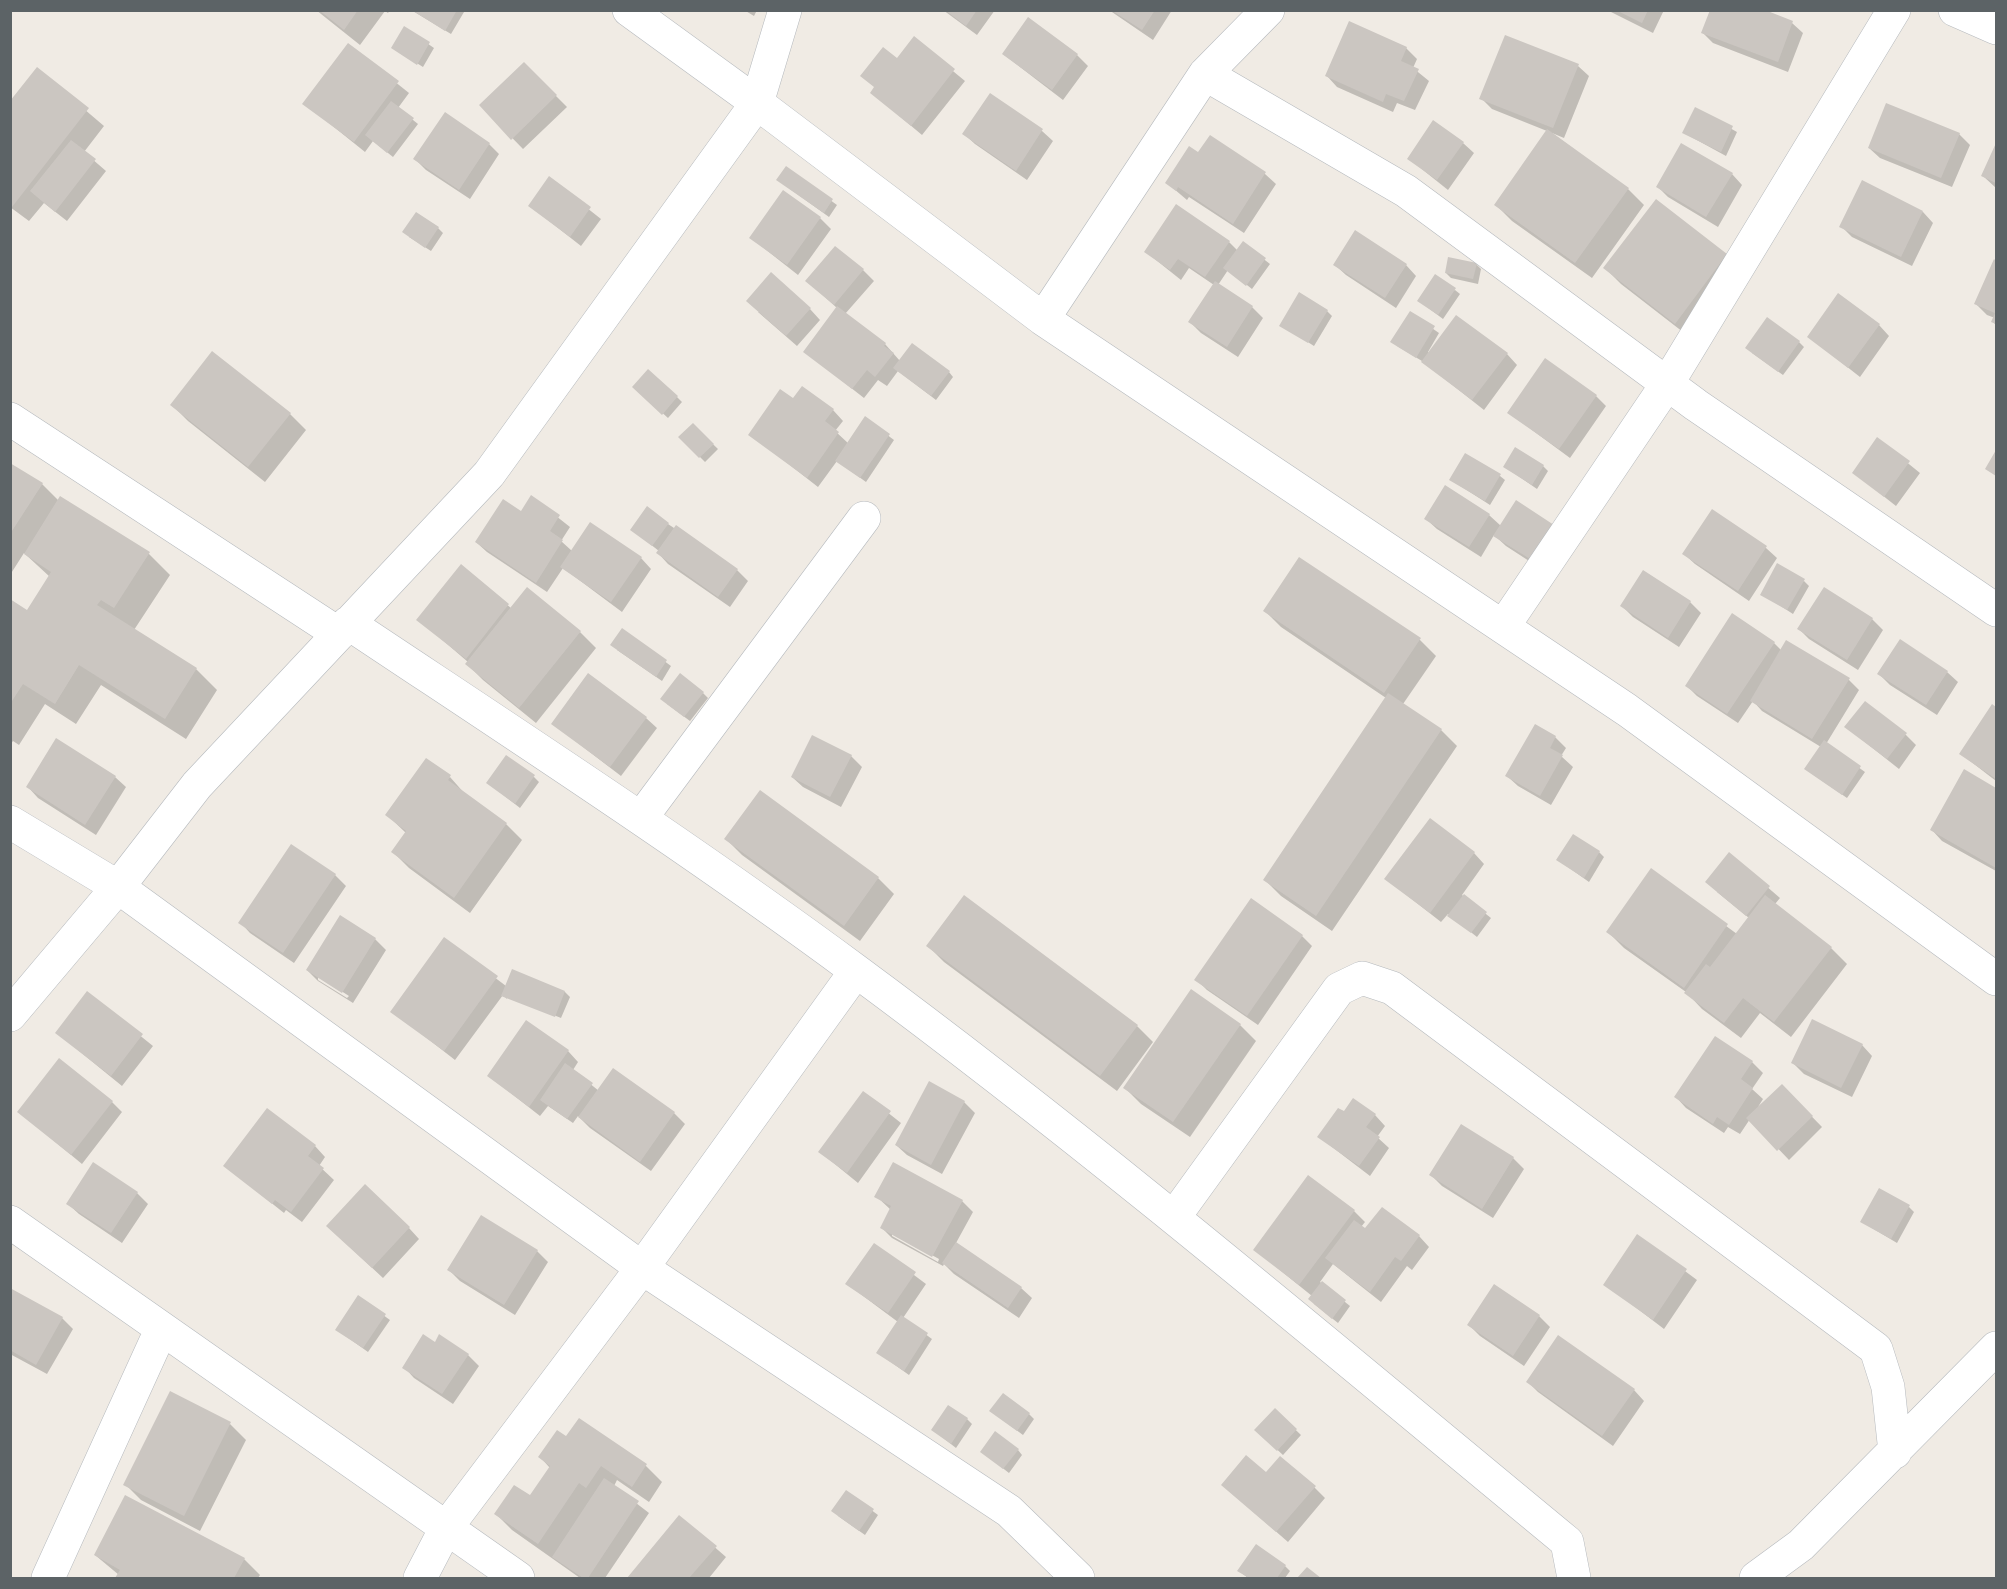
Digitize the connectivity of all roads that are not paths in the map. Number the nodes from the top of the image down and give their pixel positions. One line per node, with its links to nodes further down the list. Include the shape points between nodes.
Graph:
1 (629, 10): 8 (street)
2 (785, 10): 8 (street)
3 (1268, 10): 7 (street)
4 (1894, 10): 10 (street)
5 (1955, 10): 6 (street)
6 (1996, 28)
7 (1205, 74): 9 (street); 10 (street, via 1406,191)
8 (757, 103): 9 (street); 15 (street, via 489,474)
9 (1043, 320): 14 (street)
10 (1667, 384): 13 (street); 14 (street)
11 (10, 419): 15 (street)
12 (864, 518): 16 (street)
13 (1995, 604)
14 (1503, 627): 20 (street, via 1627,710)
15 (344, 628): 16 (street); 18 (street, via 197,786)
16 (641, 818): 19 (street)
17 (10, 822): 18 (street)
18 (118, 887): 21 (street); 24 (street)
19 (855, 971): 22 (street); 24 (street)
20 (1996, 979)
21 (10, 1015)
22 (1174, 1217): 27 (street, via 1339,989 1362,978 1392,988 1876,1349 1888,1387); 33 (street, via 1567,1542)
23 (10, 1222): 25 (street)
24 (642, 1268): 28 (street); 32 (street, via 1009,1511)
25 (160, 1330): 28 (street); 29 (street)
26 (1996, 1348): 27 (street)
27 (1895, 1452): 34 (street, via 1801,1545)
28 (446, 1528): 30 (street); 31 (street)
29 (48, 1578)
30 (420, 1578)
31 (518, 1578)
32 (1078, 1578)
33 (1575, 1578)
34 (1756, 1578)

